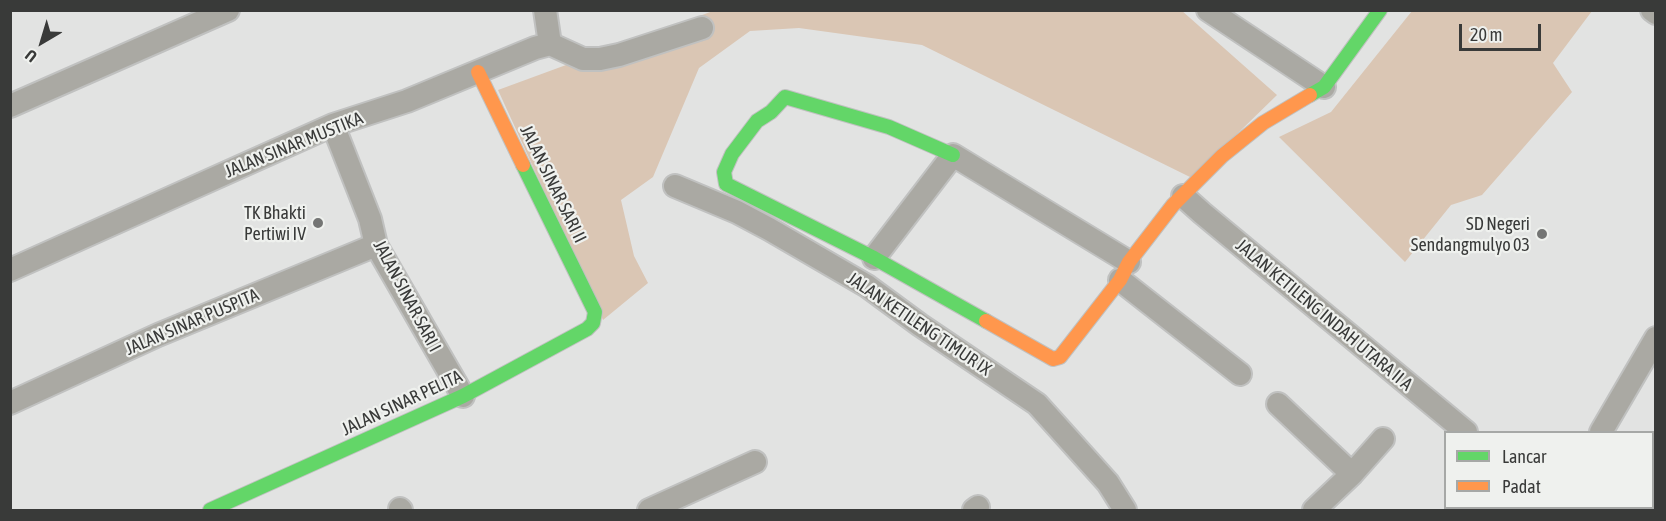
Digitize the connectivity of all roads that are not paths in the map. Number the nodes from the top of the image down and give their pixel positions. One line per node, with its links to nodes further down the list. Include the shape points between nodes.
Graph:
1 (228, 10): 9 (street)
2 (545, 10): 6 (street)
3 (1208, 10): 8 (street)
4 (1380, 10): 8 (street)
5 (702, 28): 6 (street, via 600,59 583,59)
6 (550, 44): 7 (street, JALAN SINAR MUSTIKA)
7 (478, 72): 10 (street, JALAN SINAR MUSTIKA); 18 (street, JALAN SINAR SARI II)
8 (1324, 87): 13 (street, via 1263,123)
9 (10, 106)
10 (333, 125): 14 (street, JALAN SINAR SARI I, via 370,219); 16 (street, JALAN SINAR MUSTIKA)
11 (953, 155): 15 (street); 15 (street, via 889,127 785,97 757,121 732,154 724,172 726,184); 17 (street)
12 (675, 186): 31 (street, JALAN KETILENG TIMUR IX, via 769,229 867,286 1037,404 1108,483)
13 (1183, 195): 17 (street); 24 (street, JALAN KETILENG INDAH UTARA II A)
14 (376, 246): 21 (street, JALAN SINAR SARI I); 22 (street, JALAN SINAR PUSPITA, via 158,335)
15 (874, 258): 17 (street, via 1053,358 1060,357)
16 (10, 270)
17 (1124, 271): 20 (street)
18 (595, 312): 21 (street, JALAN SINAR PELITA, via 587,329)
19 (1656, 338): 25 (street)
20 (1240, 374)
21 (462, 396): 29 (street, JALAN SINAR PELITA)
22 (10, 403)
23 (1278, 404): 28 (street)
24 (1465, 431)
25 (1602, 431)
26 (1383, 439): 28 (street)
27 (755, 462): 30 (street)
28 (1352, 474): 32 (street)
29 (210, 510)
30 (649, 510)
31 (1125, 510)
32 (1314, 510)

